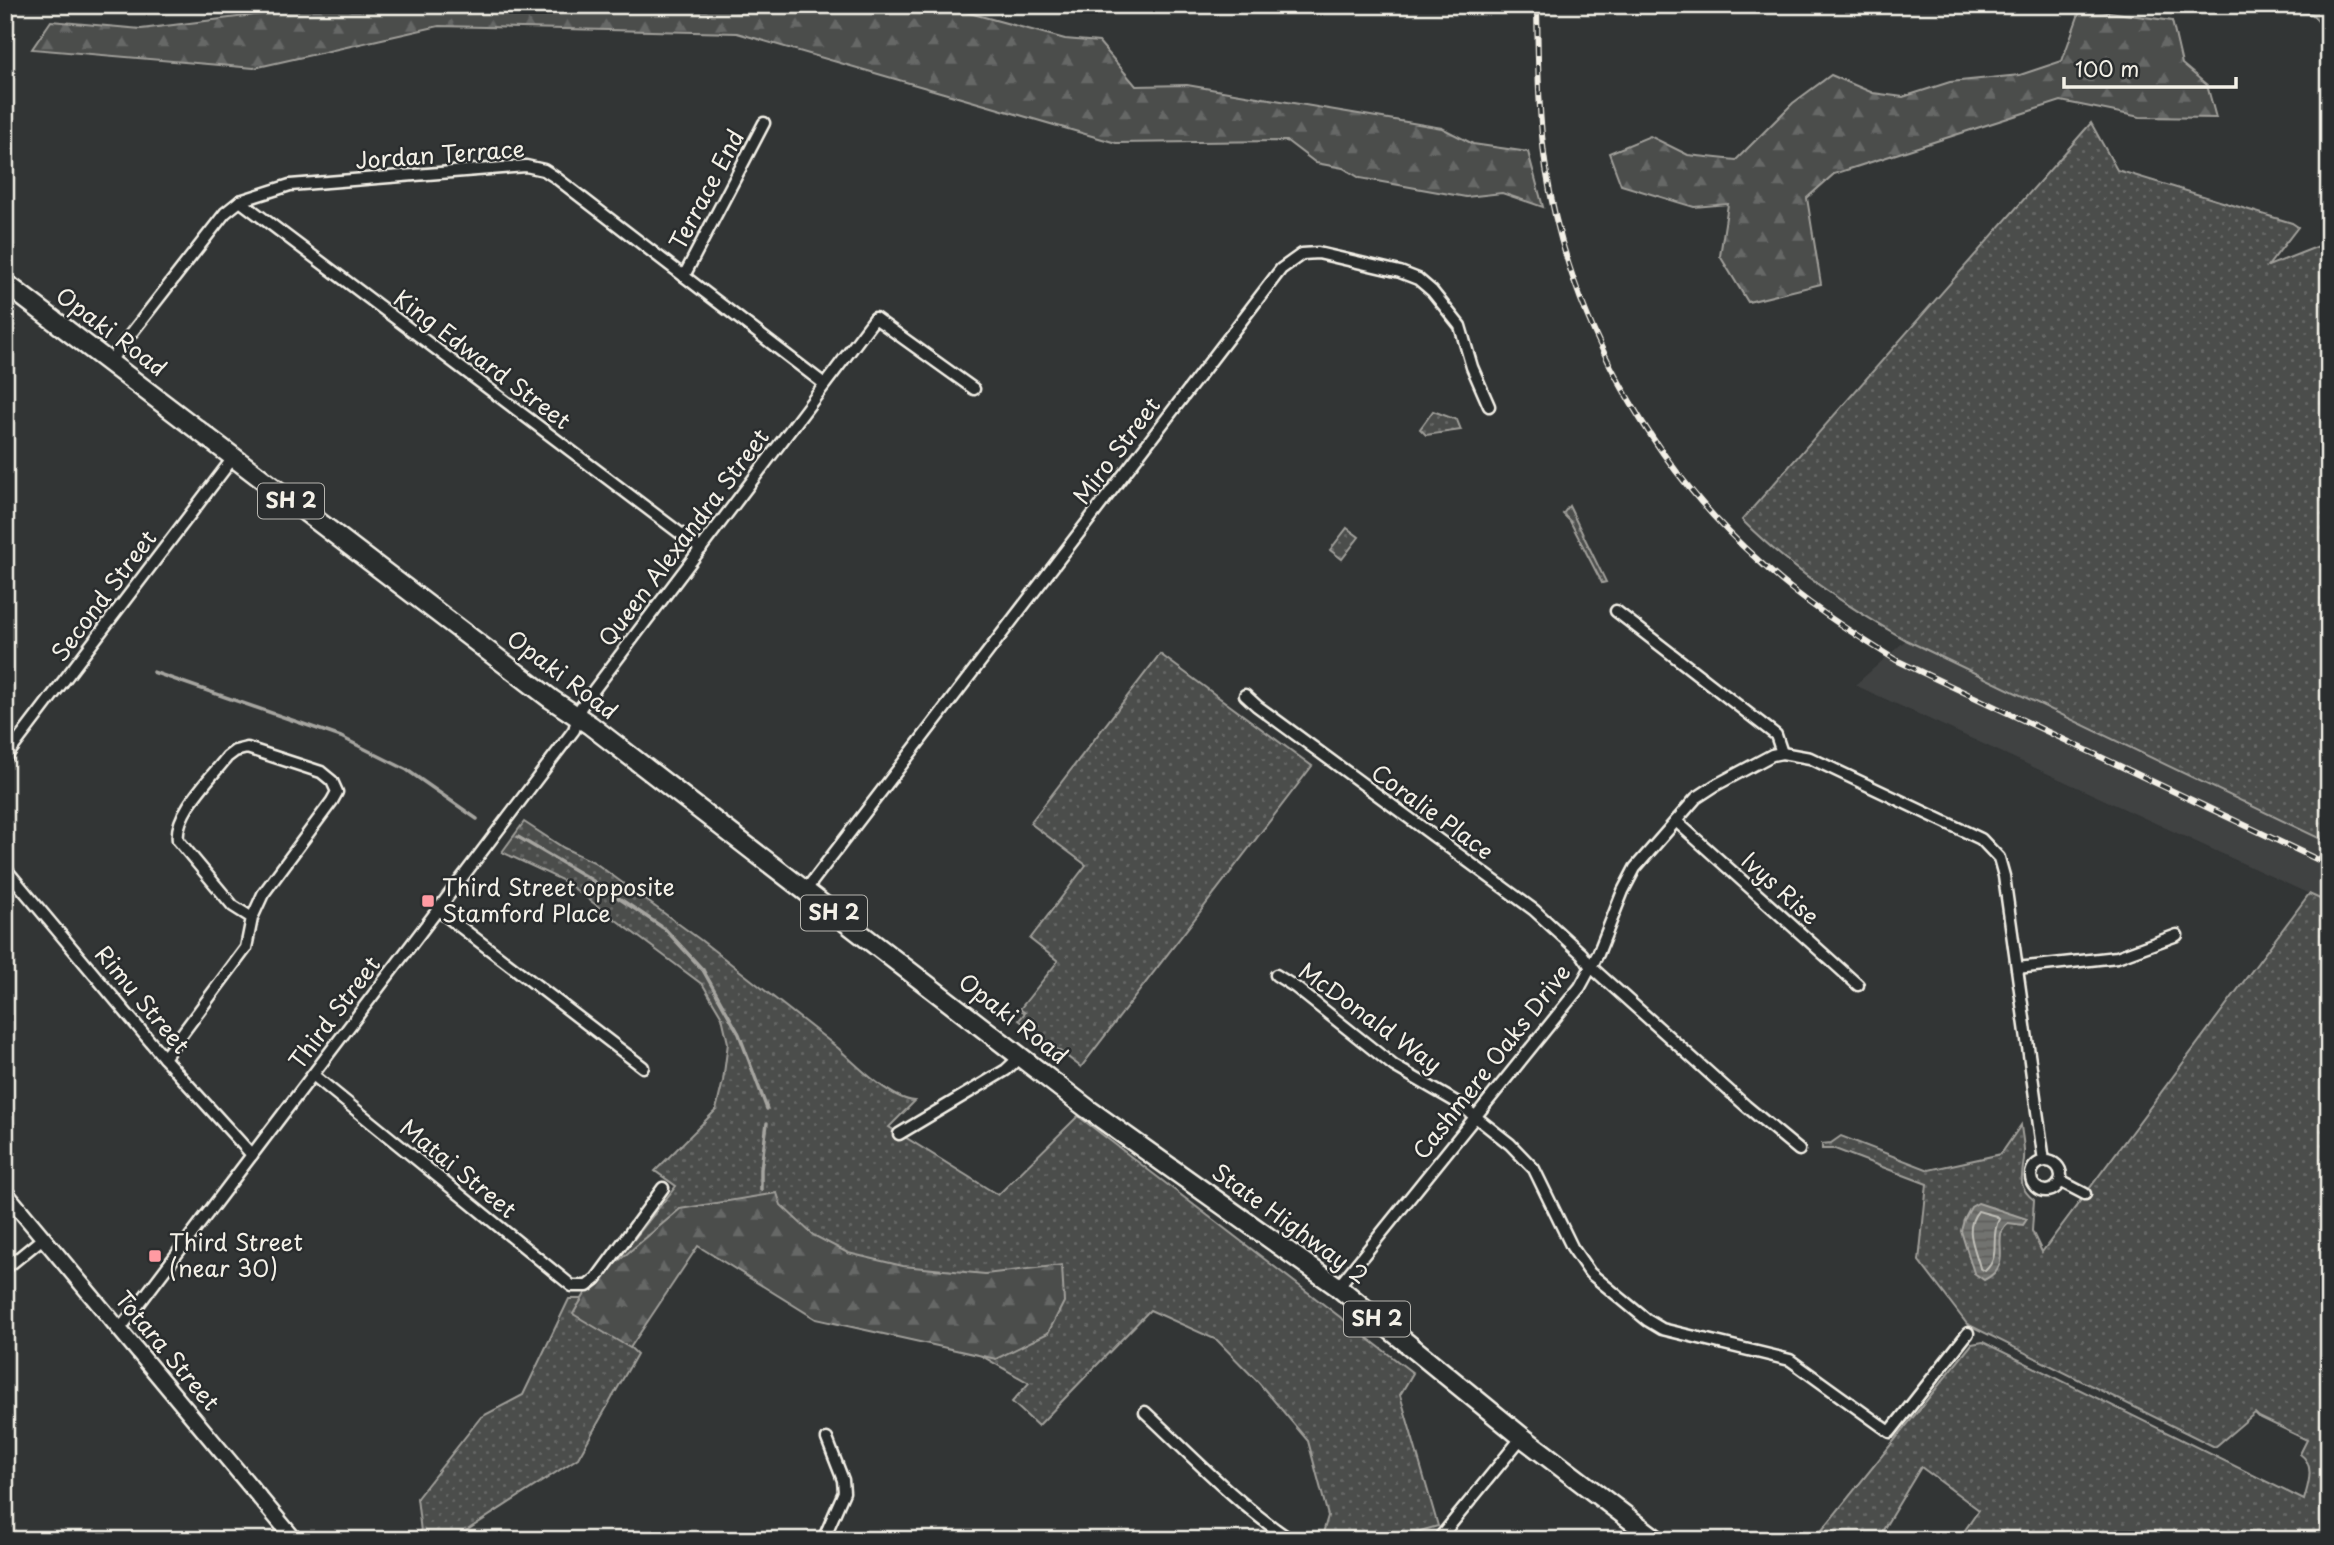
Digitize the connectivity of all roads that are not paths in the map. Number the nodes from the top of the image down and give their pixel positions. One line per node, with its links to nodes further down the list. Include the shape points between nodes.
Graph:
1 (764, 122): 3 (street, Terrace End)
2 (240, 201): 3 (street, Jordan Terrace, via 290,185 526,166 555,177); 5 (street, Jordan Terrace, via 225,213); 10 (street, King Edward Street)
3 (684, 276): 6 (street, Jordan Terrace)
4 (5, 283): 5 (highway, Opaki Road / SH 2)
5 (109, 362): 9 (highway, Opaki Road / SH 2)
6 (823, 383): 7 (street, Queen Alexandra Street, via 875,318); 10 (street, Queen Alexandra Street)
7 (974, 389)
8 (1489, 406): 18 (street, Miro Street, via 1460,326 1418,279 1318,253 1289,260)
9 (233, 458): 13 (highway, Opaki Road / SH 2); 15 (street, Second Street)
10 (701, 550): 13 (street, Queen Alexandra Street, via 581,707)
11 (1616, 611): 14 (street, via 1776,735)
12 (1245, 695): 22 (street, Coralie Place, via 1534,910)
13 (578, 718): 18 (highway, Opaki Road / SH 2); 19 (street, Third Street, via 574,730)
14 (1782, 753): 16 (street, Cashmere Oaks Drive, via 1705,791); 23 (street, via 1810,758 1991,847 2004,876)
15 (5, 758)
16 (1676, 821): 22 (street, Cashmere Oaks Drive, via 1628,879); 25 (street, Ivys Rise)
17 (5, 868): 27 (street, Rimu Street)
18 (806, 891): 26 (highway, Opaki Road / SH 2)
19 (437, 909): 28 (street); 29 (street, Third Street)
20 (252, 918): 20 (street, via 233,906 178,840 177,831 188,807 227,757 247,748 321,772 337,792); 27 (street, via 246,948)
21 (2177, 935): 23 (street, via 2117,957)
22 (1590, 967): 31 (street, Cashmere Oaks Drive, via 1580,987); 33 (street, Coralie Place)
23 (2017, 968): 35 (street)
24 (1276, 975): 31 (street, McDonald Way, via 1394,1066)
25 (1858, 985)
26 (1022, 1055): 30 (highway, Opaki Road / SH 2); 32 (street, via 1006,1070)
27 (164, 1058): 34 (street, Rimu Street)
28 (642, 1067)
29 (313, 1075): 34 (street, Third Street); 37 (street, Matai Street, via 568,1284 581,1287 596,1279)
30 (1088, 1109): 42 (highway, State Highway 2 / SH 2)
31 (1476, 1116): 42 (street, Cashmere Oaks Drive); 44 (street, McDonald Way, via 1534,1169 1580,1261 1617,1297 1662,1329 1790,1360 1890,1432)
32 (899, 1134)
33 (1799, 1150)
34 (251, 1155): 43 (street, Third Street)
35 (2044, 1161): 36 (street, via 2058,1167); 36 (street, via 2031,1174 2035,1187 2049,1191)
36 (2060, 1181): 39 (street)
37 (663, 1188)
38 (5, 1192): 40 (street, Totara Street)
39 (2085, 1194)
40 (43, 1238): 41 (street); 43 (street, Totara Street)
41 (5, 1269)
42 (1338, 1287): 46 (highway, State Highway 2 / SH 2)
43 (120, 1329): 48 (street, Totara Street)
44 (1968, 1334)
45 (1145, 1412): 50 (street, via 1259,1519)
46 (1522, 1437): 51 (street); 52 (highway, State Highway 2 / SH 2)
47 (827, 1439): 49 (street, via 844,1492)
48 (295, 1540)
49 (823, 1540)
50 (1292, 1540)
51 (1438, 1540)
52 (1657, 1540)

